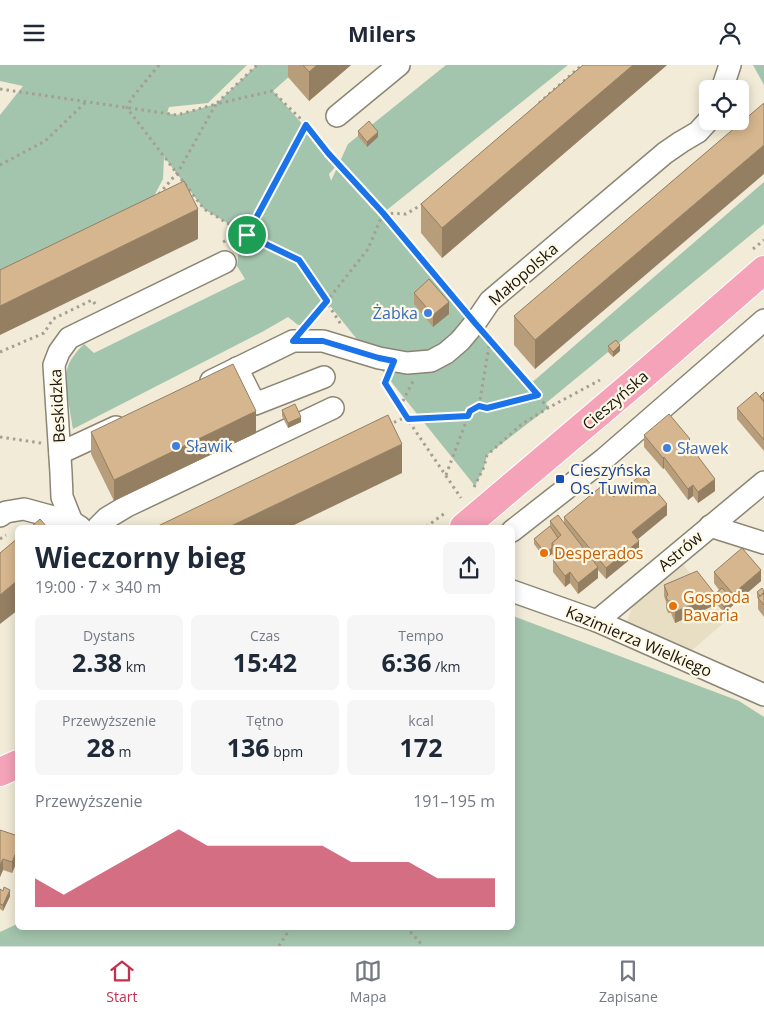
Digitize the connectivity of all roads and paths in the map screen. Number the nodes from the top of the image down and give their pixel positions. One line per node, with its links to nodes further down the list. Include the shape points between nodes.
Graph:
1 (159, 65): 11 (path)
2 (257, 65): 9 (path)
3 (399, 65): 12 (street)
4 (582, 65): 10 (path)
5 (730, 65): 6 (street)
6 (725, 80)
7 (0, 89): 8 (path)
8 (87, 102): 11 (path); 17 (path, via 44,141)
9 (216, 104): 11 (path, via 177,115); 15 (path, via 272,91); 18 (path)
10 (537, 104)
11 (127, 108): 18 (path)
12 (337, 116)
13 (749, 119): 14 (path)
14 (756, 119)
15 (306, 125): 21 (path); 22 (path)
16 (700, 130): 29 (street, Małopolska, via 666,153 490,301)
17 (0, 165)
18 (176, 173): 19 (path); 22 (path, via 204,209)
19 (154, 200)
20 (426, 202): 21 (path, via 406,214)
21 (383, 213): 26 (path, via 368,249); 29 (path)
22 (247, 235): 26 (path, via 299,260)
23 (764, 240): 24 (path)
24 (757, 261): 53 (main road, Cieszyńska, via 568,439)
25 (225, 262): 49 (street, Beskidzka, via 69,338 54,365)
26 (327, 301): 30 (path)
27 (96, 305): 32 (path, via 92,300 67,311 53,319 44,333)
28 (764, 320): 59 (street, via 604,459)
29 (475, 323): 31 (path); 34 (street, Małopolska, via 446,353)
30 (293, 341): 33 (street, Małopolska, via 323,341); 35 (street)
31 (490, 341): 39 (path); 40 (path)
32 (0, 353)
33 (394, 361): 34 (street, Małopolska); 41 (path, via 385,383)
34 (423, 362): 41 (path)
35 (237, 369): 37 (street, via 255,404); 38 (street)
36 (605, 375): 42 (path)
37 (324, 377)
38 (194, 389)
39 (538, 395): 40 (path, via 487,408); 42 (path)
40 (479, 406): 44 (path)
41 (400, 408): 45 (path)
42 (548, 408): 52 (path, via 522,424 487,455 475,486)
43 (333, 409): 56 (street, via 127,506)
44 (468, 416): 45 (path); 50 (path)
45 (407, 418): 47 (path); 50 (path)
46 (134, 419): 49 (street, Beskidzka)
47 (388, 425)
48 (0, 437): 49 (path)
49 (59, 449): 55 (street, via 62,497)
50 (446, 476): 53 (path, via 461,498)
51 (764, 482): 58 (street, Astrów)
52 (468, 492)
53 (456, 514): 57 (path)
54 (0, 516): 55 (street, via 24,509)
55 (76, 525)
56 (100, 525)
57 (431, 525)
58 (710, 526): 60 (street); 62 (street, Astrów)
59 (515, 529)
60 (764, 543)
61 (515, 592): 62 (street, Kazimierza Wielkiego)
62 (597, 621): 63 (street, Kazimierza Wielkiego)
63 (764, 695)
64 (15, 765): 65 (main road)
65 (0, 771)
66 (289, 930): 68 (path)
67 (409, 930): 69 (path)
68 (279, 946)
69 (423, 946)

